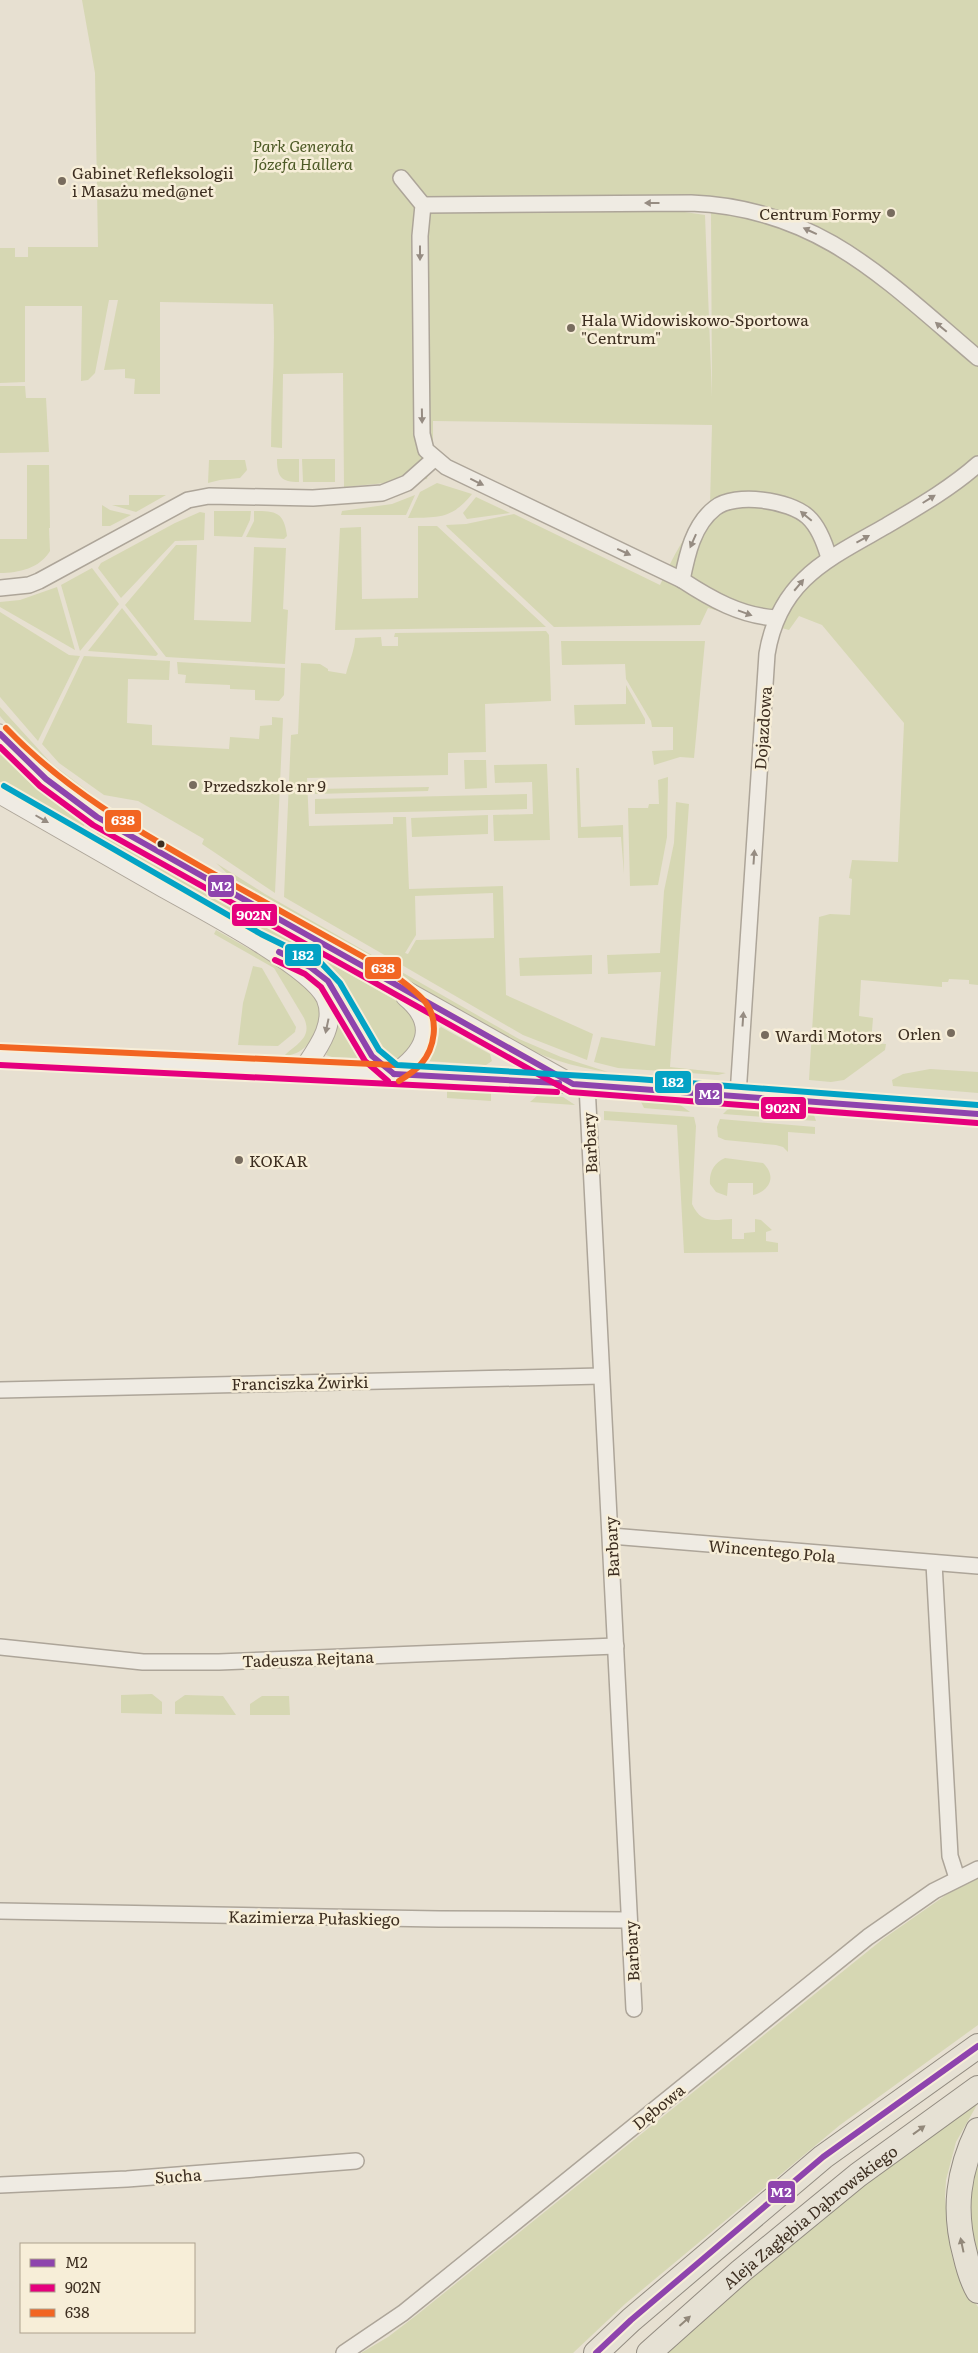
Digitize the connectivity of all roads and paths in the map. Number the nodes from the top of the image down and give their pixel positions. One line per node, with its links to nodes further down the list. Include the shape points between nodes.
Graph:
1 (400, 178): 2 (street)
2 (423, 205): 3 (street, one-way to 2, via 850,253 810,231 774,218 699,203); 4 (street, one-way to 4, via 420,236 422,434 426,450)
3 (978, 358)
4 (434, 459): 7 (street, one-way to 7, via 463,476); 8 (street, via 407,483 382,493 313,498 209,496 188,500 40,581)
5 (978, 464): 6 (street, Dojazdowa, one-way to 5, via 942,491)
6 (834, 555): 7 (street, one-way to 7, via 805,514 788,505 742,500 723,504 706,517 691,545); 9 (street, Dojazdowa, one-way to 6, via 798,585)
7 (682, 580): 9 (street, one-way to 9, via 739,611)
8 (0, 588)
9 (776, 618): 18 (street, Dojazdowa, one-way to 9, via 767,654)
10 (0, 734): 13 (street, via 26,762 75,803)
11 (0, 794): 12 (street, one-way to 12)
12 (257, 942): 15 (street, one-way to 15, via 315,983 328,1004 325,1036); 16 (street, via 310,966 328,981 372,1056)
13 (383, 978): 16 (street, via 419,1009 425,1030 420,1050); 17 (street)
14 (0, 1056): 15 (street)
15 (303, 1070): 16 (street)
16 (394, 1074): 17 (street)
17 (580, 1085): 18 (street); 20 (street, Barbary)
18 (738, 1096): 19 (street)
19 (978, 1114)
20 (601, 1376): 21 (street, Franciszka Żwirki); 22 (street, Barbary)
21 (0, 1390)
22 (611, 1536): 23 (street, Wincentego Pola); 25 (street, Barbary)
23 (934, 1563): 24 (street, Wincentego Pola); 28 (street, via 950,1856)
24 (978, 1566)
25 (616, 1646): 26 (street, Tadeusza Rejtana, via 219,1662 152,1662); 30 (street, Barbary)
26 (0, 1647)
27 (978, 1869): 28 (street, Dębowa)
28 (957, 1878): 38 (street, Dębowa, via 868,1937 403,2313)
29 (0, 1911): 30 (street, Kazimierza Pułaskiego, via 439,1920)
30 (629, 1920): 31 (street, Barbary)
31 (634, 2009)
32 (978, 2046): 39 (main road, via 823,2157)
33 (978, 2088): 40 (main road, Aleja Zagłębia Dąbrowskiego, one-way to 33, via 741,2271 858,2175)
34 (978, 2130): 37 (main road, one-way to 34, via 963,2248 958,2199 963,2166)
35 (356, 2161): 36 (street, Sucha, via 127,2179)
36 (0, 2185)
37 (978, 2291)
38 (344, 2353)
39 (596, 2353)
40 (649, 2353)

